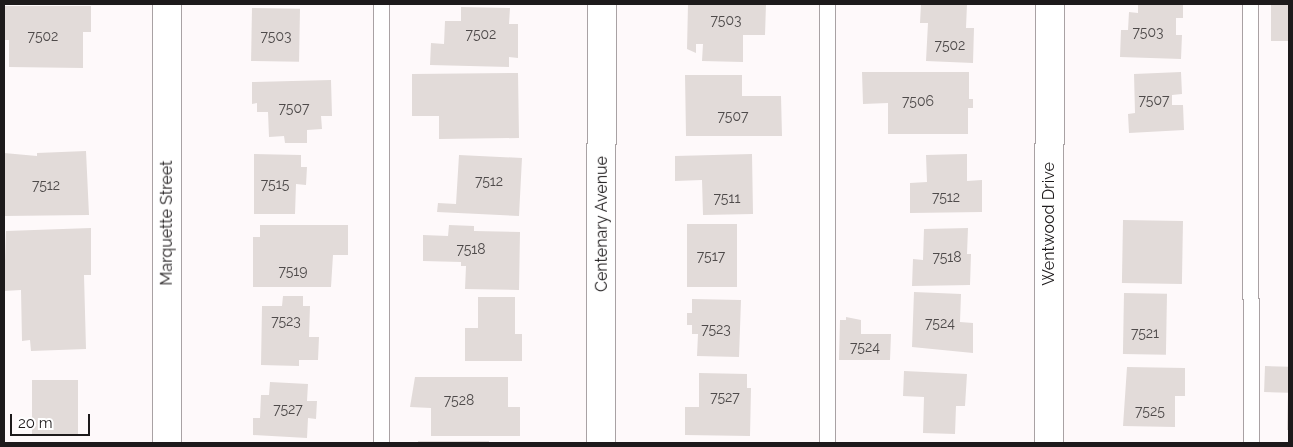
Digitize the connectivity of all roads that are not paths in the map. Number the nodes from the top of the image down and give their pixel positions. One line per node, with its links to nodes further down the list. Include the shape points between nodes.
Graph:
1 (167, 4): 7 (street, Marquette Street)
2 (381, 4): 8 (lane)
3 (602, 4): 9 (street, Centenary Avenue)
4 (827, 4): 10 (lane)
5 (1050, 4): 11 (street, Wentwood Drive)
6 (1250, 4): 12 (lane)
7 (167, 443)
8 (381, 443)
9 (601, 443)
10 (827, 443)
11 (1049, 443)
12 (1251, 443)

